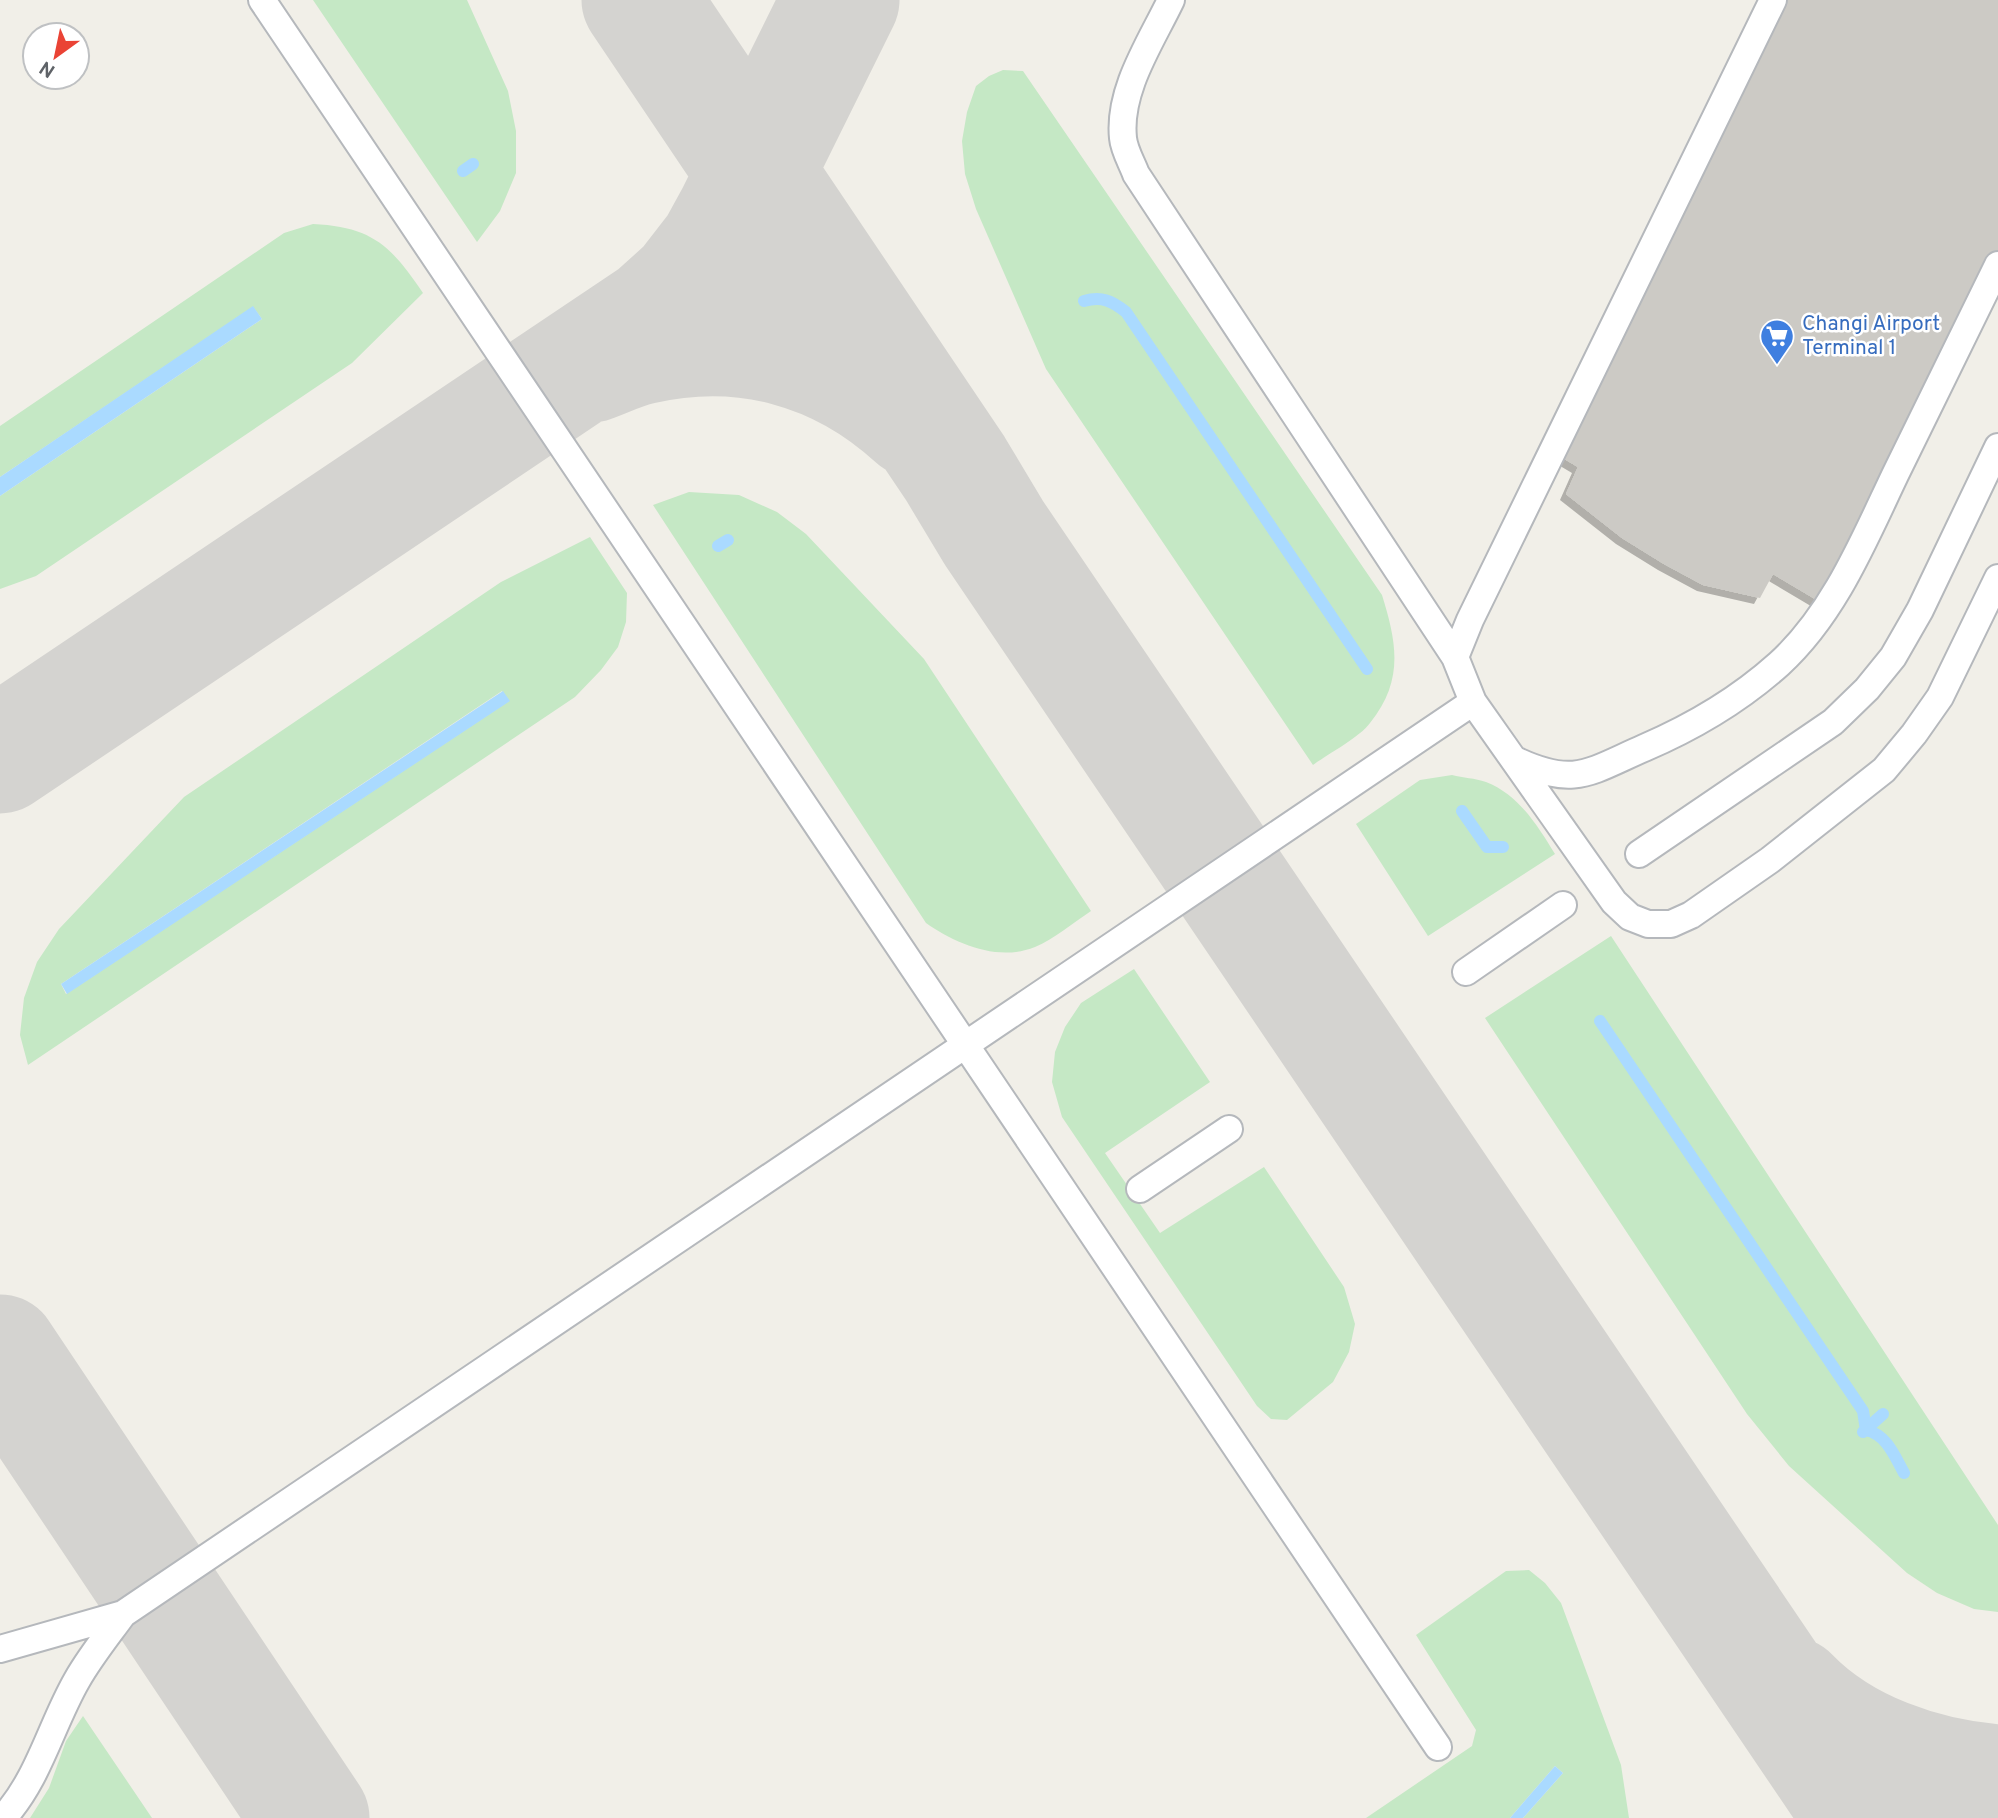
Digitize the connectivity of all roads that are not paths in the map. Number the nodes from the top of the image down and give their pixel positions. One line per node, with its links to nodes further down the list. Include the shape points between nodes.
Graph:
1 (262, 0): 13 (lane)
2 (1171, 0): 7 (lane, via 1123,108 1123,141 1136,174)
3 (1773, 0): 7 (lane)
4 (1998, 265): 9 (lane, via 1847,574 1815,623 1780,663 1714,713 1586,774 1541,772)
5 (1998, 447): 10 (lane, via 1920,610 1893,657 1867,688 1833,722)
6 (1998, 578): 9 (lane, via 1940,697 1884,770 1770,860 1671,924 1648,924 1630,917 1614,902)
7 (1455, 657): 8 (lane)
8 (1472, 702): 9 (lane); 13 (lane)
9 (1515, 760)
10 (1639, 854)
11 (1563, 905): 12 (lane)
12 (1466, 972)
13 (965, 1043): 16 (lane); 18 (lane)
14 (1228, 1129): 15 (lane)
15 (1140, 1189)
16 (122, 1614): 17 (lane); 19 (lane, via 77,1680 33,1774)
17 (0, 1649)
18 (1438, 1747)
19 (4, 1818)

